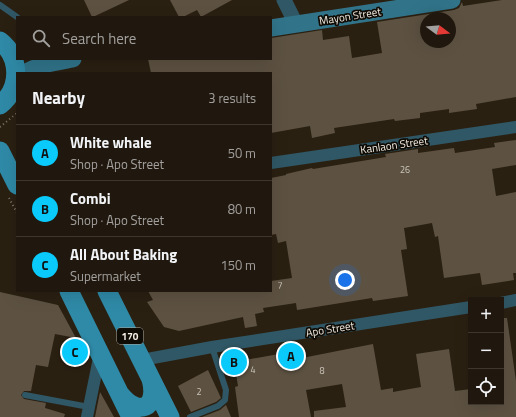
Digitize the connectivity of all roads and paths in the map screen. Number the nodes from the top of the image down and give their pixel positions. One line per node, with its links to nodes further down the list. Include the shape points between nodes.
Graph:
1 (284, 0): 5 (street)
2 (452, 0): 5 (main road, Mayon Street)
3 (0, 5): 4 (lane)
4 (16, 16)
5 (296, 24): 6 (main road, Mayon Street)
6 (272, 28)
7 (8, 47): 9 (main road)
8 (58, 60): 10 (main road)
9 (17, 72)
10 (28, 72)
11 (16, 83): 13 (main road, via 9,96)
12 (16, 90): 14 (main road)
13 (0, 104)
14 (16, 108)
15 (16, 113): 16 (path)
16 (0, 127)
17 (516, 127): 19 (street, Kanlaon Street)
18 (0, 151): 20 (main road)
19 (272, 163)
20 (16, 183)
21 (70, 292): 27 (main road)
22 (108, 292): 28 (main road, 170)
23 (516, 300): 24 (street)
24 (504, 302)
25 (468, 307): 26 (street, Apo Street)
26 (212, 347): 28 (street, Apo Street); 35 (lane, via 226,390 225,400 218,406)
27 (102, 357): 30 (main road); 32 (street, via 98,363)
28 (142, 360): 29 (main road, 170)
29 (150, 377): 30 (main road, via 153,395 146,405 132,405); 34 (main road, 170)
30 (120, 394): 33 (main road)
31 (25, 395): 32 (lane)
32 (88, 412)
33 (131, 417)
34 (170, 417)
35 (190, 417)

